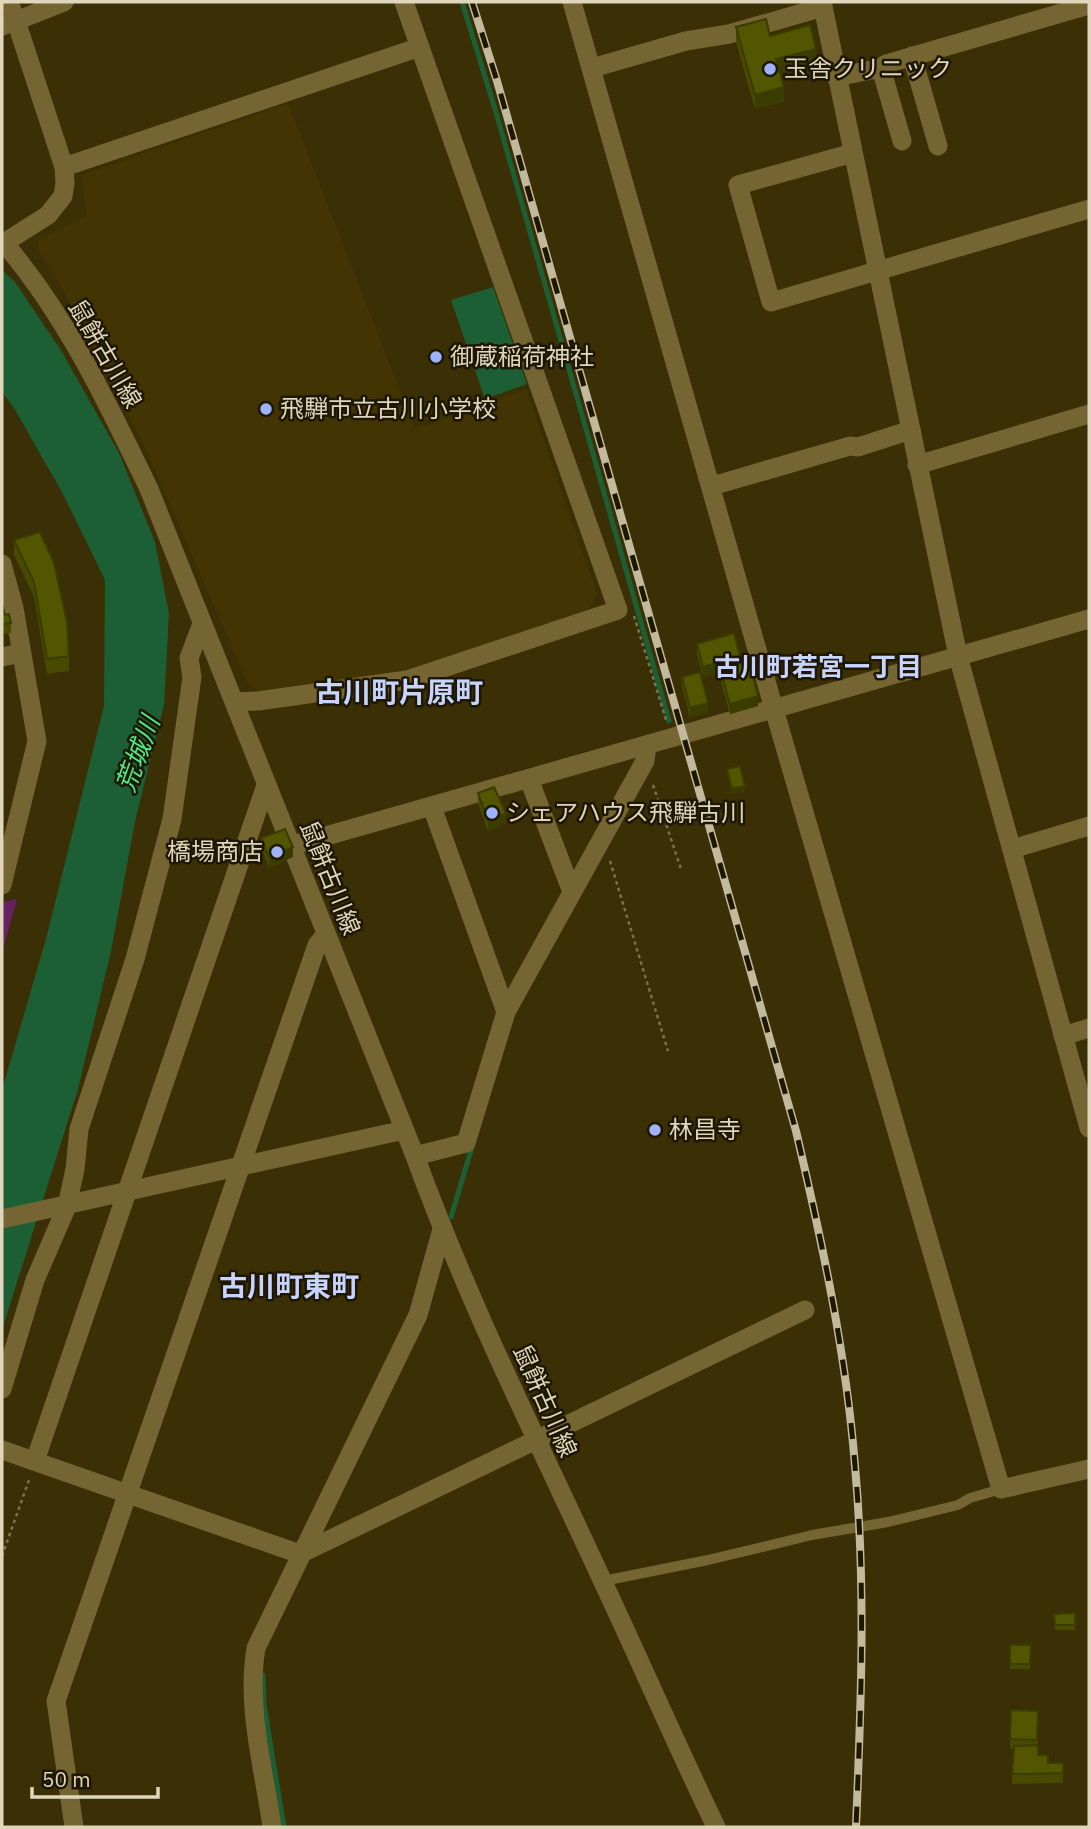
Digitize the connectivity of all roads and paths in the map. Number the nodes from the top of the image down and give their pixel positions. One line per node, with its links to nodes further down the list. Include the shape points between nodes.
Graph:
1 (9, 2): 7 (street, 鼠餅古川線)
2 (64, 2): 7 (street)
3 (404, 2): 8 (street)
4 (572, 2): 10 (street)
5 (822, 4): 10 (street, via 729,34); 12 (street)
6 (1089, 5): 9 (street)
7 (9, 24): 16 (street, 鼠餅古川線)
8 (420, 47): 16 (street); 25 (street)
9 (912, 56): 11 (street); 14 (street)
10 (592, 68): 23 (street)
11 (881, 68): 12 (street); 13 (street)
12 (836, 77): 15 (street)
13 (902, 141)
14 (938, 146)
15 (853, 153): 19 (street); 19 (street, via 738,184 771,302)
16 (64, 167): 18 (street, 鼠餅古川線, via 63,197 57,206)
17 (1089, 209): 19 (street)
18 (3, 243): 27 (street, 鼠餅古川線, via 26,268 106,400 149,489)
19 (877, 270): 21 (street)
20 (1089, 414): 22 (street)
21 (911, 430): 22 (street); 23 (street)
22 (917, 464): 29 (street)
23 (712, 486): 31 (street)
24 (2, 564): 28 (street, via 10,585)
25 (618, 610): 30 (street, via 407,680); 32 (path, via 633,611)
26 (1089, 619): 29 (street)
27 (201, 624): 30 (street, 鼠餅古川線); 54 (street, via 189,658 192,677 172,819 135,960 79,1129 75,1169)
28 (11, 655): 42 (street, via 37,741)
29 (958, 656): 31 (street); 40 (street)
30 (234, 702): 35 (street, 鼠餅古川線)
31 (774, 709): 32 (street); 63 (street)
32 (671, 737): 33 (street)
33 (646, 753): 34 (street); 38 (street); 41 (path)
34 (529, 779): 36 (street); 43 (street)
35 (266, 785): 39 (street, 鼠餅古川線); 53 (street)
36 (432, 807): 39 (street); 45 (street)
37 (1089, 826): 40 (street)
38 (602, 838): 43 (street); 48 (path)
39 (292, 846): 44 (street, 鼠餅古川線)
40 (1012, 849): 47 (street)
41 (681, 869)
42 (2, 885)
43 (572, 892): 45 (street)
44 (326, 934): 50 (street, 鼠餅古川線); 52 (street, via 317,945)
45 (506, 1012): 51 (street, via 466,1143)
46 (1089, 1028): 47 (street)
47 (1063, 1036): 49 (street)
48 (668, 1051)
49 (1089, 1128)
50 (404, 1130): 51 (street, 鼠餅古川線); 52 (street)
51 (415, 1156): 56 (street, 鼠餅古川線)
52 (239, 1168): 53 (street); 64 (street)
53 (127, 1191): 54 (street); 61 (street)
54 (62, 1207): 55 (street); 58 (street)
55 (2, 1219)
56 (442, 1229): 59 (street, 鼠餅古川線); 65 (street, via 418,1315)
57 (805, 1310): 59 (street)
58 (2, 1389)
59 (536, 1441): 65 (street); 67 (street, 鼠餅古川線)
60 (2, 1450): 61 (street)
61 (35, 1461): 64 (street); 66 (path)
62 (1089, 1469): 63 (street)
63 (1001, 1489): 67 (lane, via 888,1522)
64 (128, 1493): 65 (street); 68 (street, via 56,1701)
65 (300, 1553): 69 (street, via 262,1631 251,1678)
66 (2, 1556)
67 (603, 1581): 70 (street, 鼠餅古川線)
68 (74, 1827)
69 (272, 1827)
70 (716, 1827)

